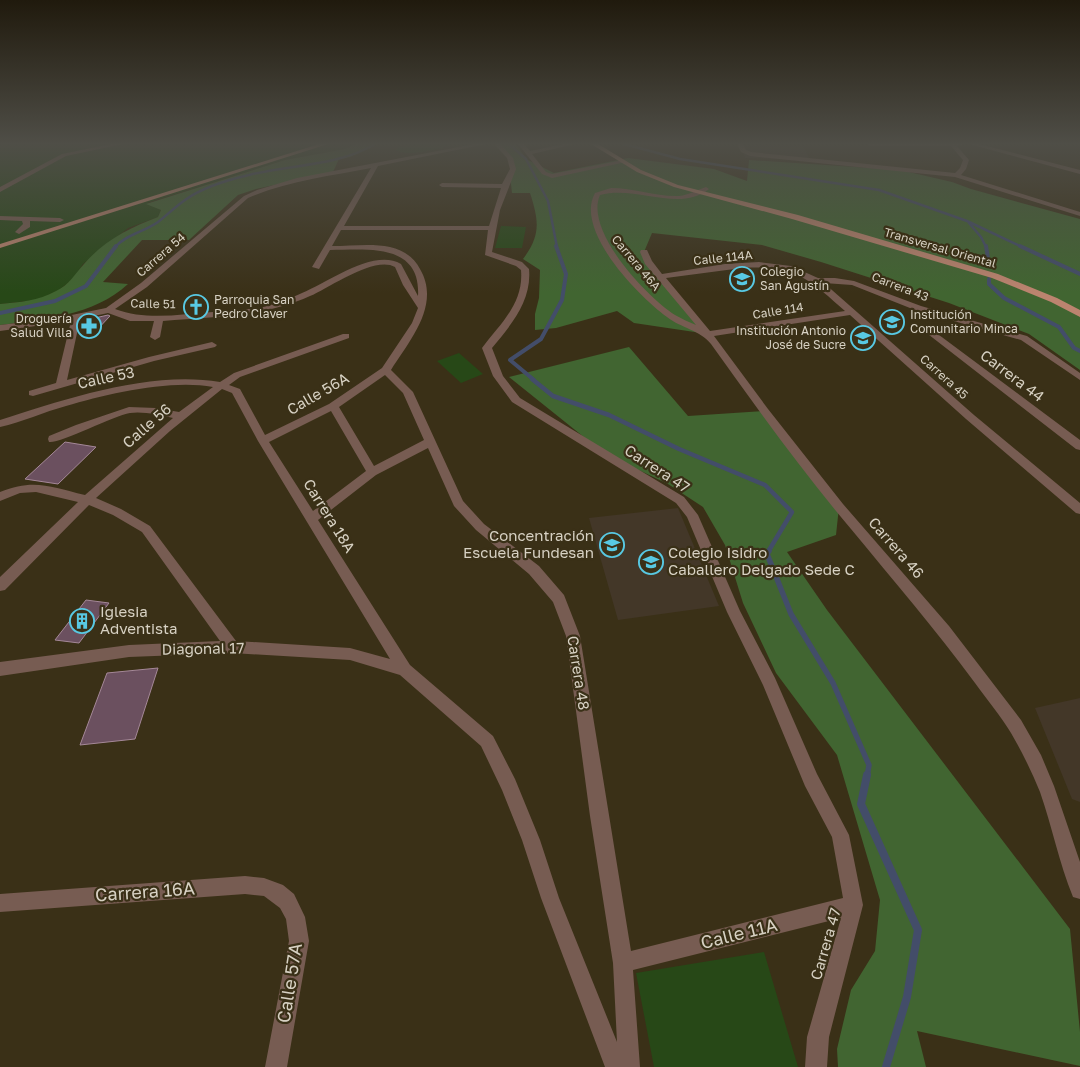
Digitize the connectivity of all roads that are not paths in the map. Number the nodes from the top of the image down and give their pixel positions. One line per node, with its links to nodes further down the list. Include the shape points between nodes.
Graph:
1 (146, 194): 15 (main road)
2 (166, 194): 20 (main road)
3 (254, 194): 29 (street, Carrera 54)
4 (359, 194): 16 (street)
5 (502, 194): 17 (street, Carrera 47)
6 (598, 194): 36 (street, Carrera 46A, via 593,203 598,232 613,256 651,299 672,317)
7 (649, 194): 8 (street, Carrera 46A, via 679,199)
8 (698, 194)
9 (713, 194): 31 (main road, Transversal Oriental, via 996,276)
10 (715, 194): 27 (main road, Transversal Oriental, via 803,214 1007,273)
11 (1016, 194): 12 (street)
12 (1080, 214)
13 (0, 218): 14 (street)
14 (24, 219): 15 (street); 18 (street, via 27,225)
15 (60, 220): 18 (main road)
16 (339, 228): 17 (street); 21 (street)
17 (491, 228): 64 (street, Carrera 47, via 488,253 520,264 527,276 520,304 487,348 495,372 516,400 680,500 692,515 811,780 840,835)
18 (19, 232): 19 (main road)
19 (0, 238)
20 (0, 246)
21 (328, 248): 23 (street); 28 (street, via 381,248 404,255 420,275)
22 (644, 252): 25 (street, Carrera 46)
23 (316, 267)
24 (789, 268): 25 (street, Calle 114A, via 739,266); 26 (street, Carrera 45)
25 (660, 277): 36 (street, Carrera 46)
26 (817, 281): 30 (street, Carrera 45); 41 (street, Carrera 43, via 854,283 918,308 1024,338)
27 (1080, 305)
28 (422, 308): 33 (street, Calle 51, via 398,266 384,262 359,268 306,295 260,310); 40 (street)
29 (109, 310): 32 (street, Calle 51); 33 (street, Calle 51, via 130,318)
30 (853, 312): 36 (street, Calle 114); 55 (street, Carrera 45)
31 (1080, 314)
32 (76, 317): 34 (street, Calle 51); 42 (street)
33 (158, 319): 38 (street)
34 (0, 328)
35 (927, 329): 51 (street, Carrera 44)
36 (708, 334): 61 (street, Carrera 46, via 839,507 944,630 1015,725 1048,792)
37 (346, 336): 43 (street, Calle 56, via 237,375)
38 (155, 337)
39 (212, 345): 42 (street)
40 (386, 370): 45 (street, Calle 56A); 50 (street, Carrera 48, via 408,392)
41 (1080, 377)
42 (61, 385): 44 (street)
43 (221, 385): 46 (street, Calle 56); 47 (street, Calle 53, via 178,382 140,386 64,403); 49 (street, Carrera 18A, via 236,391)
44 (33, 393)
45 (333, 406): 49 (street, Calle 56A); 52 (street)
46 (180, 416): 48 (street, via 129,410); 54 (street, Calle 56)
47 (0, 424)
48 (52, 439)
49 (263, 441): 56 (street, Carrera 18A)
50 (430, 442): 52 (street); 65 (street, Carrera 48, via 458,502 480,527 541,578 560,599 574,636)
51 (1080, 446)
52 (372, 472): 56 (street)
53 (0, 496): 54 (street, via 19,489 36,488)
54 (86, 499): 57 (street, Calle 56); 58 (street, via 146,529)
55 (1080, 510)
56 (311, 519): 60 (street, Carrera 18A)
57 (0, 586)
58 (232, 647): 59 (street, Diagonal 17, via 129,651); 60 (street, Diagonal 17, via 350,654)
59 (0, 669)
60 (405, 670): 67 (street, via 487,741 531,840 550,898)
61 (1080, 890)
62 (286, 901): 63 (street, Carrera 16A, via 264,887 245,885); 66 (street, Calle 57A, via 295,918 299,942)
63 (0, 903)
64 (854, 905): 65 (street, Calle 11A); 69 (street, Carrera 47, via 818,1037)
65 (622, 963): 68 (street, Carrera 48)
66 (276, 1067)
67 (616, 1067)
68 (630, 1067)
69 (816, 1067)

